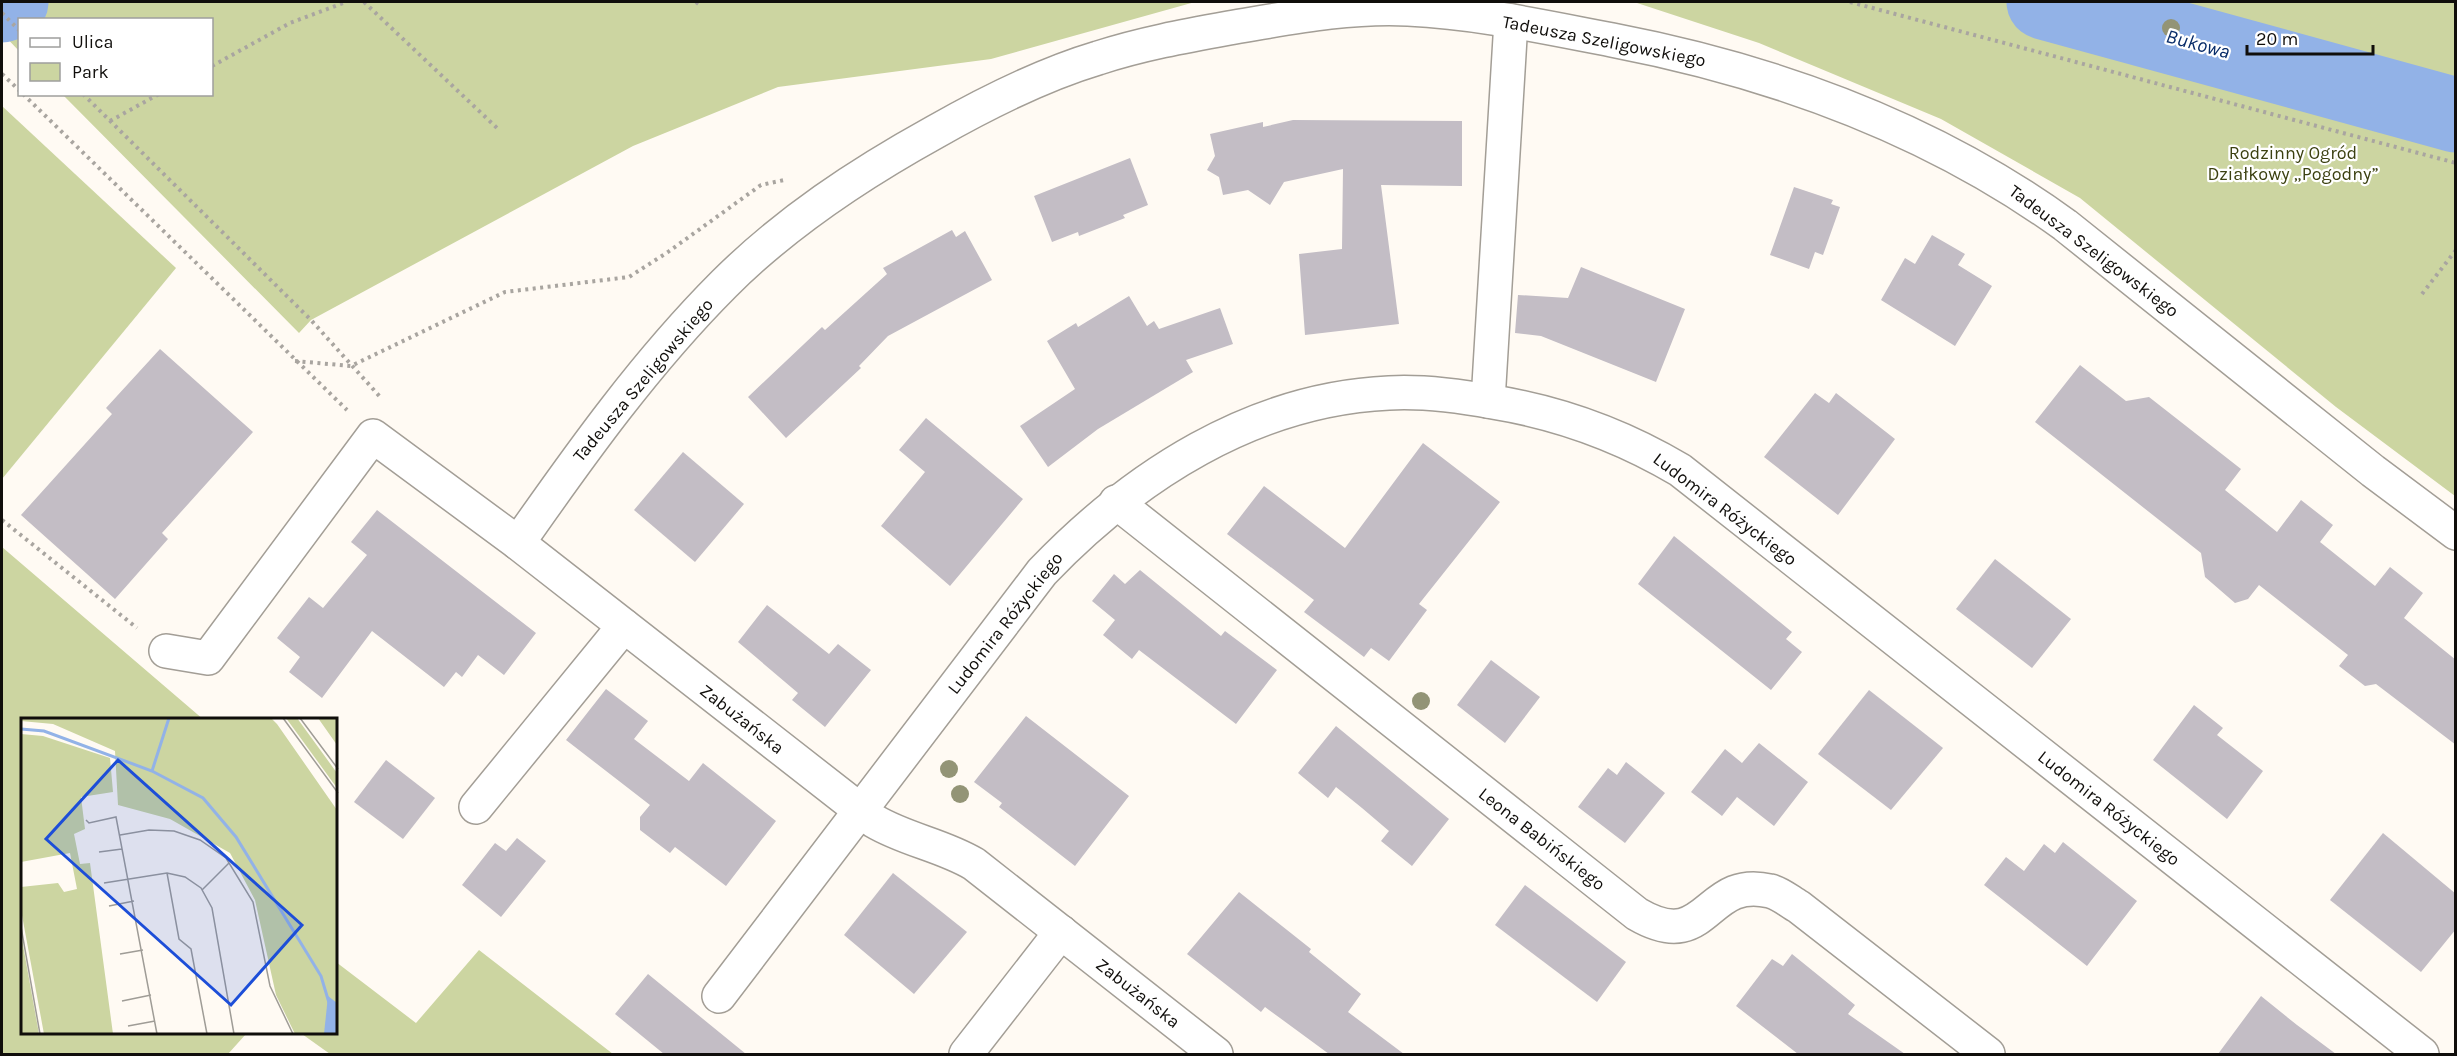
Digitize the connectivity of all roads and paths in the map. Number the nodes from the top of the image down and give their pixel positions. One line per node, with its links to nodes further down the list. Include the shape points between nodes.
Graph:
1 (346, 2): 9 (path, via 290,23)
2 (364, 2): 16 (path)
3 (696, 2): 5 (path)
4 (1850, 2): 17 (path)
5 (701, 6)
6 (3, 14): 8 (path)
7 (1511, 21): 23 (street); 28 (street, Tadeusza Szeligowskiego, via 1642,46 1757,75 1860,112 1982,170 2065,225 2373,471); 29 (street, Tadeusza Szeligowskiego, via 1408,9 1321,12 1143,45 1094,59 973,111 887,158 822,201 729,279 668,345 606,422)
8 (18, 29)
9 (213, 65)
10 (2, 74): 11 (path)
11 (18, 89)
12 (25, 96): 21 (path)
13 (85, 96): 15 (path)
14 (156, 96): 15 (path)
15 (110, 122): 22 (path, via 311,320)
16 (497, 128)
17 (2456, 163)
18 (796, 178): 22 (path, via 761,185 629,277 504,292)
19 (2456, 250): 20 (path)
20 (2422, 294)
21 (295, 361): 22 (path); 25 (path)
22 (351, 366): 24 (path)
23 (1488, 401): 26 (street, Ludomira Różyckiego, via 1390,392 1316,404 1256,422 1199,447); 39 (street, Ludomira Różyckiego, via 1542,411 1604,431 1680,470)
24 (389, 406)
25 (373, 436): 29 (street, Zabużańska); 31 (street, via 208,657)
26 (1116, 502): 33 (street, Ludomira Różyckiego, via 1042,572); 38 (street, Leona Babińskiego, via 1637,914 1652,923 1687,926 1733,891 1773,891)
27 (2, 520): 31 (path)
28 (2456, 532)
29 (518, 543): 30 (street, Zabużańska)
30 (624, 626): 32 (street); 33 (street, Zabużańska)
31 (166, 651)
32 (476, 807)
33 (861, 811): 34 (street, Zabużańska, via 892,831 954,852 974,864); 35 (street)
34 (1061, 932): 36 (street); 37 (street, Zabużańska)
35 (719, 996)
36 (966, 1054)
37 (1216, 1054)
38 (1988, 1054)
39 (2422, 1054)

